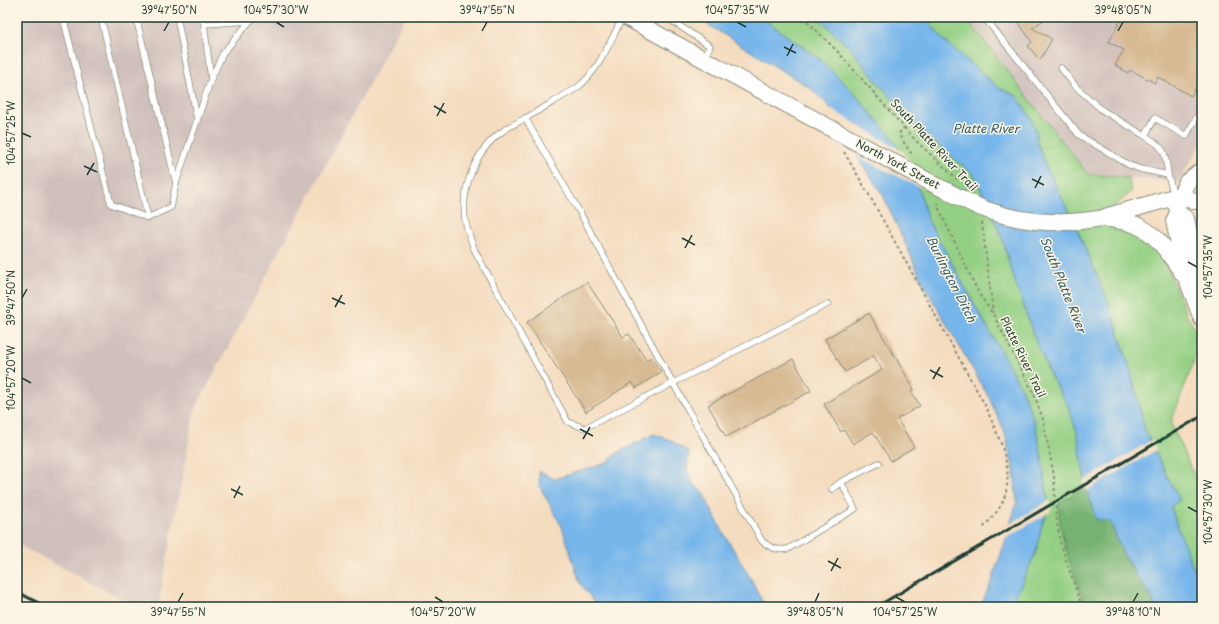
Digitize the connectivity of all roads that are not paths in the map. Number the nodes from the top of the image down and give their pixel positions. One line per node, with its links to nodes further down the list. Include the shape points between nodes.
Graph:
1 (63, 17): 23 (lane, via 111,204)
2 (101, 17): 23 (lane)
3 (136, 17): 20 (lane)
4 (177, 17): 16 (lane)
5 (202, 17): 10 (lane)
6 (625, 17): 11 (main road, North York Street); 15 (lane, via 584,82)
7 (666, 17): 11 (lane, via 710,46)
8 (984, 17): 19 (lane, via 1079,135 1129,165)
9 (252, 19): 10 (lane); 13 (lane, via 223,53)
10 (204, 24): 13 (lane)
11 (704, 59): 24 (main road, North York Street, bridge, via 840,133 914,166 937,192 1015,218 1040,222 1081,222)
12 (1061, 68): 17 (lane, via 1076,87 1102,110)
13 (211, 79): 16 (lane)
14 (1202, 108): 17 (lane, via 1186,136 1155,118)
15 (525, 118): 29 (lane, via 579,210); 29 (lane, via 503,131 489,143 479,157 467,185 465,219 475,251 568,422 585,428)
16 (197, 120): 20 (lane)
17 (1145, 136): 19 (lane, via 1160,145 1165,153)
18 (1202, 170): 21 (main road, via 1187,182)
19 (1168, 175): 21 (lane)
20 (176, 183): 23 (lane, via 171,207)
21 (1178, 196): 22 (main road, via 1193,201); 24 (main road, North York Street); 25 (main road, via 1178,213 1186,219)
22 (1202, 200)
23 (148, 218)
24 (1103, 218): 25 (main road, via 1136,225 1150,232)
25 (1197, 283): 27 (main road); 28 (main road)
26 (828, 304): 29 (lane)
27 (1202, 306)
28 (1202, 319)
29 (673, 382): 31 (lane, via 762,541 768,546 788,549 855,509)
30 (879, 463): 31 (lane)
31 (841, 482): 32 (lane)
32 (832, 489)

